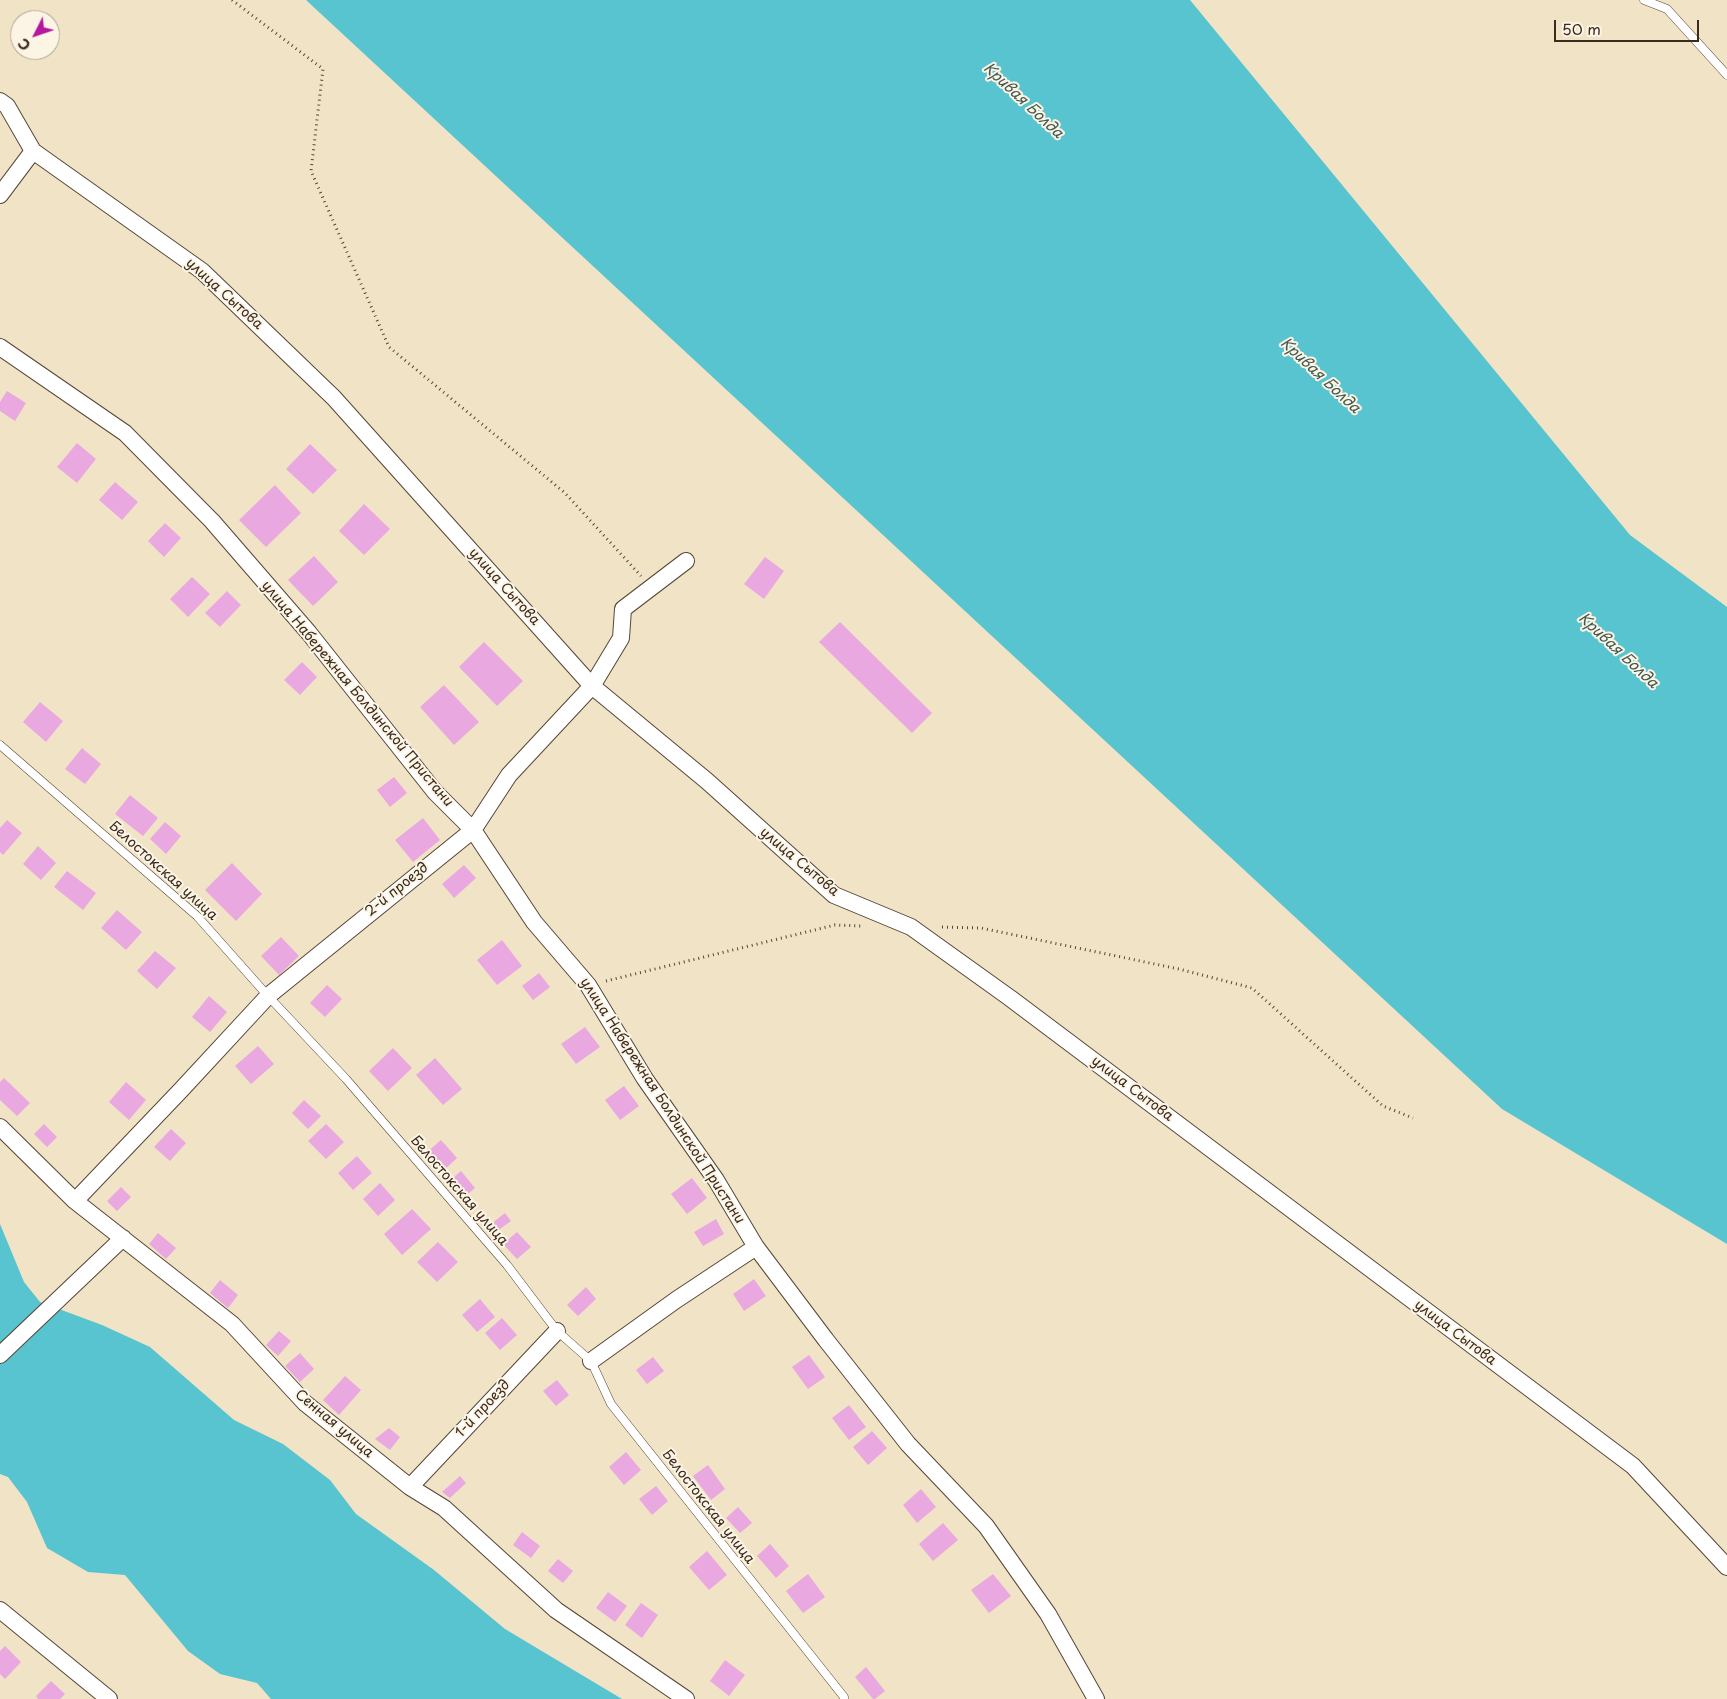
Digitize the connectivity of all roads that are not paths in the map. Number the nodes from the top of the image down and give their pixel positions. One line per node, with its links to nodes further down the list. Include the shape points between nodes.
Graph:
1 (1644, 0): 2 (lane, via 1667,9)
2 (1727, 75)
3 (0, 101): 4 (street, улица Сытова, via 7,106)
4 (33, 151): 5 (street); 8 (street, улица Сытова, via 202,271 334,398)
5 (0, 195)
6 (0, 347): 10 (street, улица Набережная Болдинской Пристани, via 125,433 212,521 309,632 435,792)
7 (686, 561): 8 (street, 2-й проезд, via 623,609 621,638)
8 (592, 686): 10 (street, 2-й проезд, via 509,775); 20 (street, улица Сытова, via 707,781 834,895 911,927 972,970 1633,1466)
9 (0, 745): 11 (lane, Белостокская улица, via 197,916)
10 (473, 830): 11 (street, 2-й проезд); 15 (street, улица Набережная Болдинской Пристани, via 534,922 588,985)
11 (268, 996): 13 (street, 2-й проезд); 16 (lane, Белостокская улица, via 346,1079 507,1265)
12 (0, 1127): 13 (street, Сенная улица)
13 (75, 1201): 14 (street, Сенная улица)
14 (123, 1238): 17 (street); 19 (street, Сенная улица, via 232,1324 305,1403)
15 (756, 1247): 18 (street); 25 (street, улица Набережная Болдинской Пристани, via 908,1444 986,1526 1048,1614)
16 (557, 1331): 18 (lane, Белостокская улица); 19 (street, 1-й проезд)
17 (0, 1355)
18 (591, 1361): 24 (lane, Белостокская улица, via 610,1404)
19 (410, 1487): 23 (street, Сенная улица, via 444,1508 556,1610)
20 (1727, 1567)
21 (0, 1610): 22 (street)
22 (109, 1699)
23 (686, 1699)
24 (844, 1699)
25 (1096, 1699)

